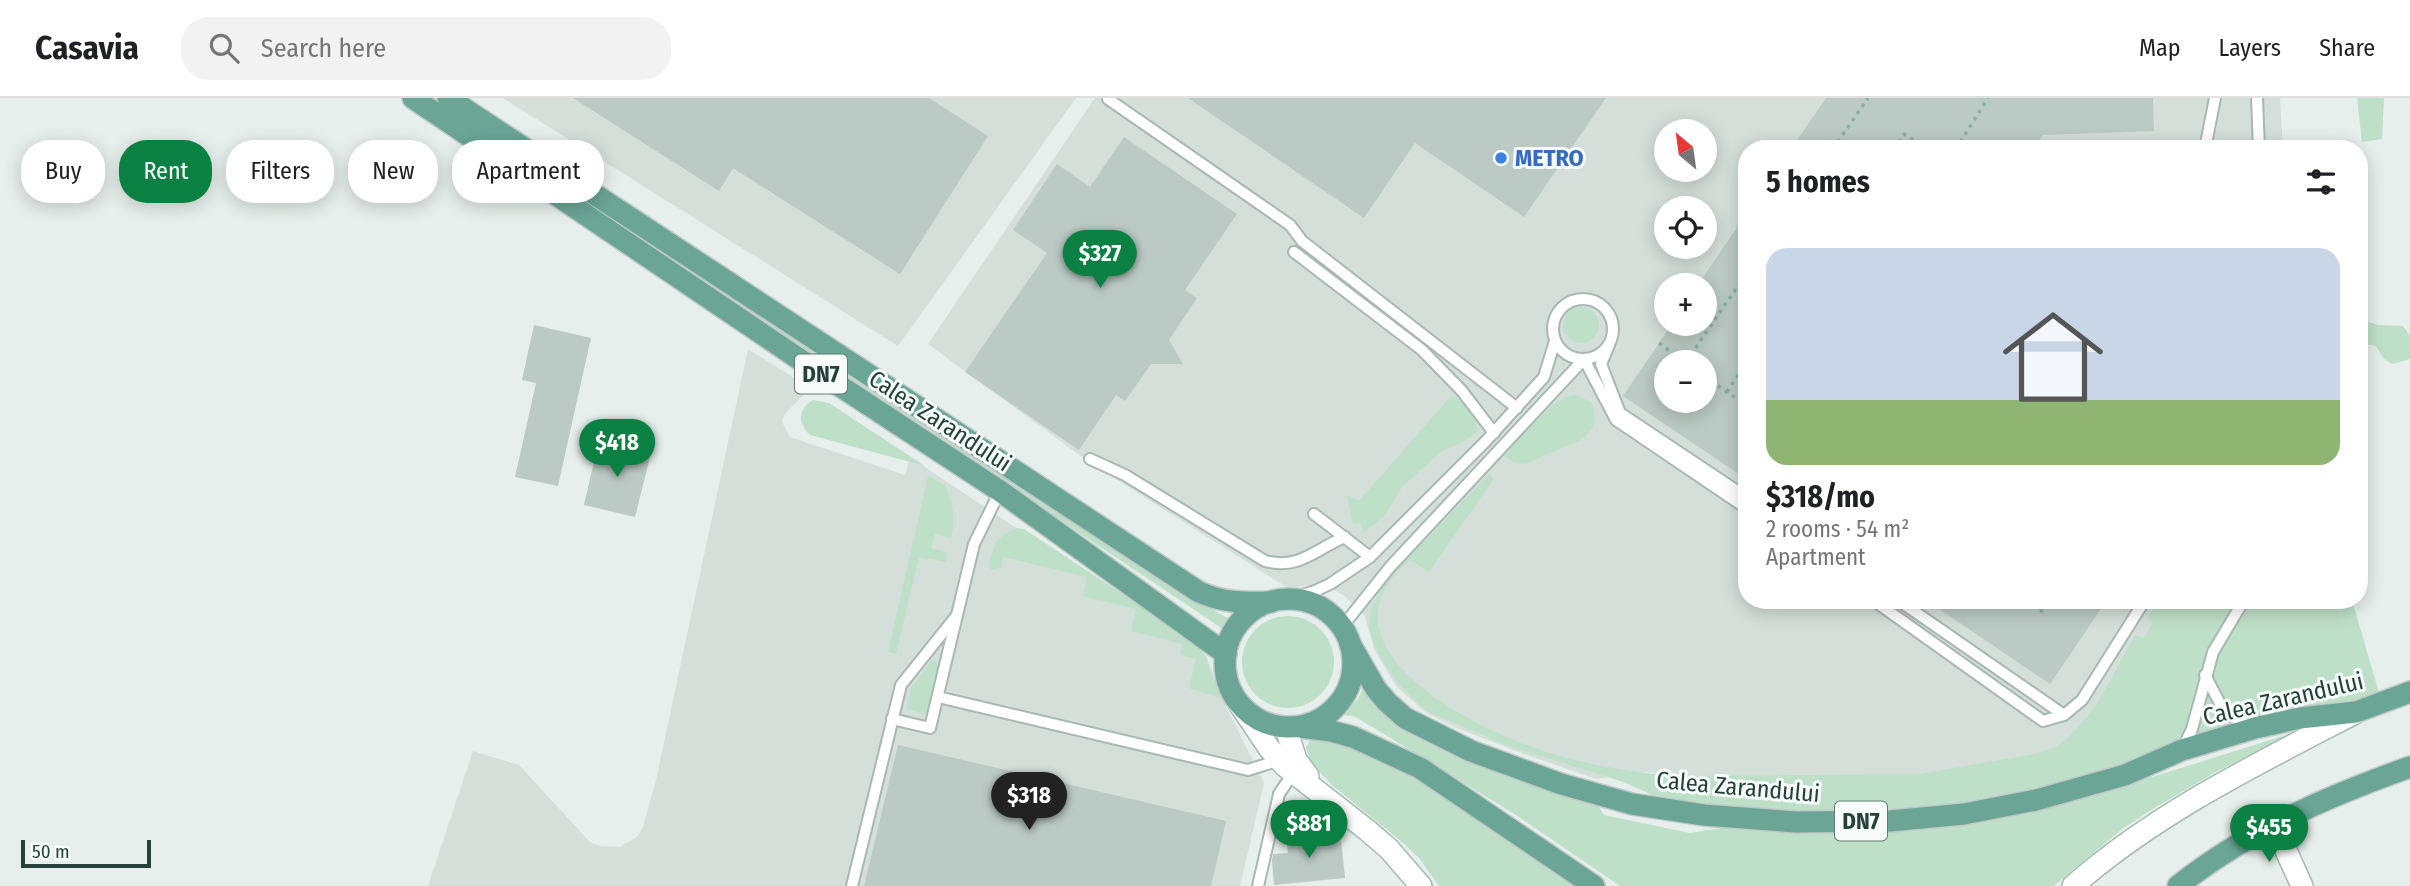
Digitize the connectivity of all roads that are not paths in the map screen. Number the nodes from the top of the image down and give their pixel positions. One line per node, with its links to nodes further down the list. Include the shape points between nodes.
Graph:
1 (412, 98): 15 (main road, Calea Zarandului / DN7)
2 (448, 98): 21 (main road, Calea Zarandului / DN7, via 1199,592 1234,603)
3 (2215, 98): 6 (lane)
4 (2257, 98): 7 (lane)
5 (1108, 99): 12 (lane, via 1290,225 1302,241)
6 (2207, 140)
7 (2259, 140)
8 (1294, 252): 13 (lane, via 1422,350)
9 (1555, 341): 10 (lane, via 1552,327 1558,311 1571,301 1588,299 1609,312 1614,329); 11 (lane, via 1570,356); 12 (lane, via 1544,377)
10 (1609, 345): 11 (lane); 16 (lane, via 1601,365 1620,413)
11 (1584, 359): 17 (lane, via 1616,420); 27 (lane, via 1372,587)
12 (1517, 408): 13 (lane)
13 (1494, 433): 20 (lane)
14 (1090, 459): 19 (lane, via 1125,475 1265,561 1296,563)
15 (1000, 491): 26 (lane, via 974,544); 28 (main road, Calea Zarandului / DN7)
16 (1738, 493)
17 (1738, 503)
18 (1314, 514): 19 (lane)
19 (1345, 537): 20 (lane)
20 (1370, 556): 21 (lane, via 1315,591)
21 (1280, 601): 27 (main road, Calea Zarandului / DN7, via 1310,603 1328,612); 28 (main road, via 1254,610 1239,623)
22 (1886, 609): 34 (lane, via 2043,721)
23 (1911, 609): 34 (lane)
24 (2139, 609): 34 (lane, via 2082,700)
25 (2239, 609): 29 (lane)
26 (957, 615): 31 (lane); 35 (lane, via 901,685)
27 (1346, 636): 36 (main road, via 1353,663 1343,698 1323,717); 38 (main road, Calea Zarandului / DN7, via 1387,702 1425,729 1560,784 1632,804 1704,815 1796,822 1964,814 2125,775)
28 (1226, 654): 32 (main road, via 1228,681)
29 (2205, 675): 37 (lane, via 2225,713); 38 (lane)
30 (2410, 692): 33 (main road, Calea Zarandului / DN7)
31 (938, 697): 35 (lane, via 930,728); 39 (lane, via 1248,770)
32 (1240, 705): 36 (main road, via 1256,719); 39 (main road)
33 (2357, 712): 37 (main road, Calea Zarandului / DN7); 47 (main road, via 2174,811)
34 (2064, 715)
35 (892, 719): 43 (lane)
36 (1292, 727): 41 (main road, via 1296,760); 46 (main road, via 1353,737 1420,768)
37 (2255, 728): 38 (main road, Calea Zarandului / DN7)
38 (2182, 750)
39 (1286, 766): 41 (main road); 44 (lane)
40 (2410, 766): 42 (main road)
41 (1333, 803): 45 (main road, via 1389,849)
42 (2274, 824): 48 (main road); 49 (main road)
43 (852, 886)
44 (1258, 886)
45 (1422, 886)
46 (1594, 886)
47 (2073, 886)
48 (2178, 886)
49 (2302, 886)

